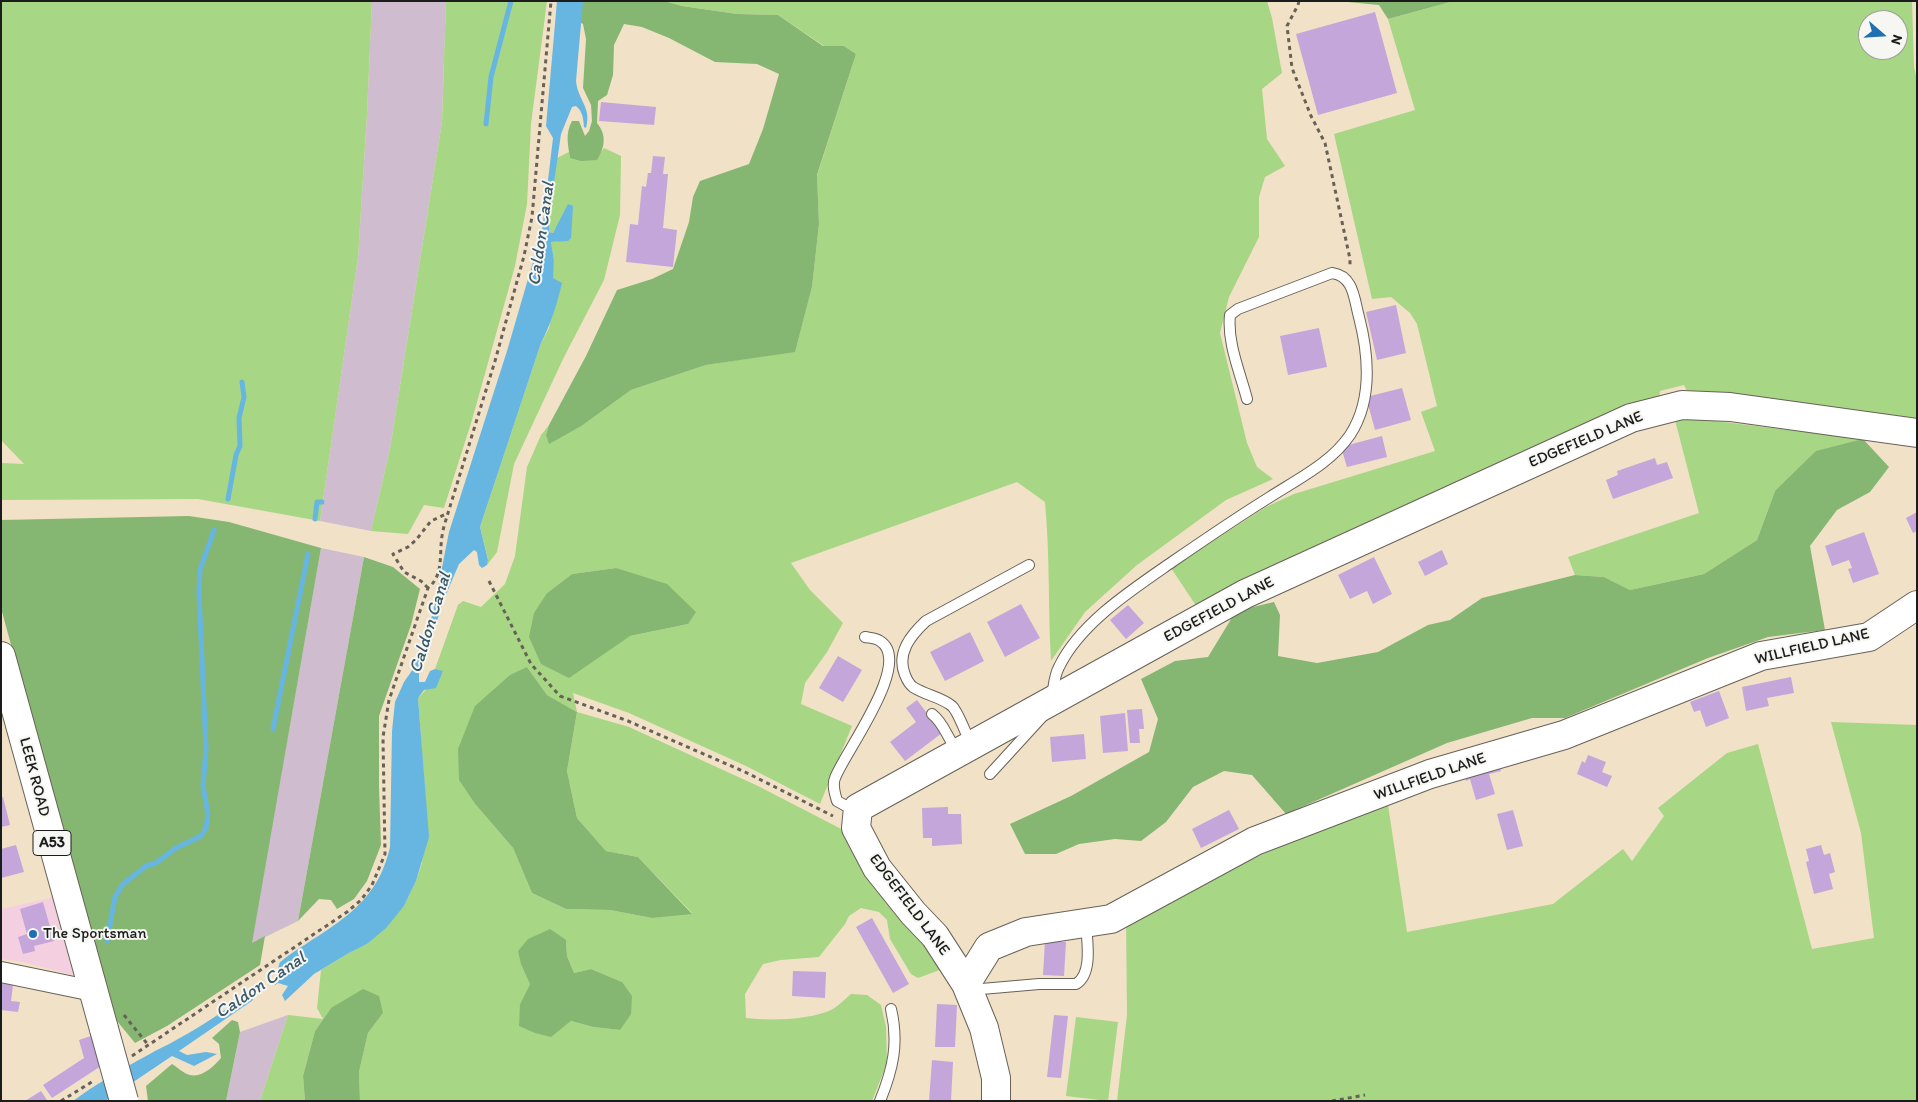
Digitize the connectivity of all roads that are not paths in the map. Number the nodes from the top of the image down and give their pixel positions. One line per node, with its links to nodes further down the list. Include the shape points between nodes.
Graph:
1 (1248, 399): 7 (lane, via 1231,340 1230,315 1238,309 1332,274 1342,275 1350,282 1364,339 1368,377 1360,414 1350,435 1318,466 1230,521 1120,599 1080,636 1059,667)
2 (1917, 433): 7 (main road, EDGEFIELD LANE, via 1730,407 1682,405 1630,418 1245,594)
3 (1028, 565): 9 (lane, via 926,621 914,631 904,649 903,670 907,681 912,687 953,707)
4 (1917, 605): 12 (main road, WILLFIELD LANE, via 1869,637 1761,656 1564,735 1411,782 1255,841 1111,919)
5 (865, 637): 11 (lane, via 882,642 890,662 879,696 834,780 837,801)
6 (1, 656): 15 (main road, LEEK ROAD / A53)
7 (1052, 701): 9 (main road, EDGEFIELD LANE); 10 (lane, via 1036,726)
8 (932, 714): 9 (lane, via 943,724 951,744)
9 (965, 749): 11 (main road, EDGEFIELD LANE, via 858,808)
10 (990, 774)
11 (857, 820): 14 (main road, EDGEFIELD LANE, via 877,868 935,936)
12 (1086, 923): 14 (main road, WILLFIELD LANE, via 1026,932 989,947); 14 (lane, via 1086,971 1076,984)
13 (1, 972): 15 (street)
14 (967, 987): 19 (main road, EDGEFIELD LANE, via 984,1028 996,1078)
15 (93, 991): 17 (main road, LEEK ROAD / A53, bridge)
16 (891, 1009): 18 (lane, via 896,1048)
17 (124, 1101)
18 (880, 1101)
19 (996, 1101)

